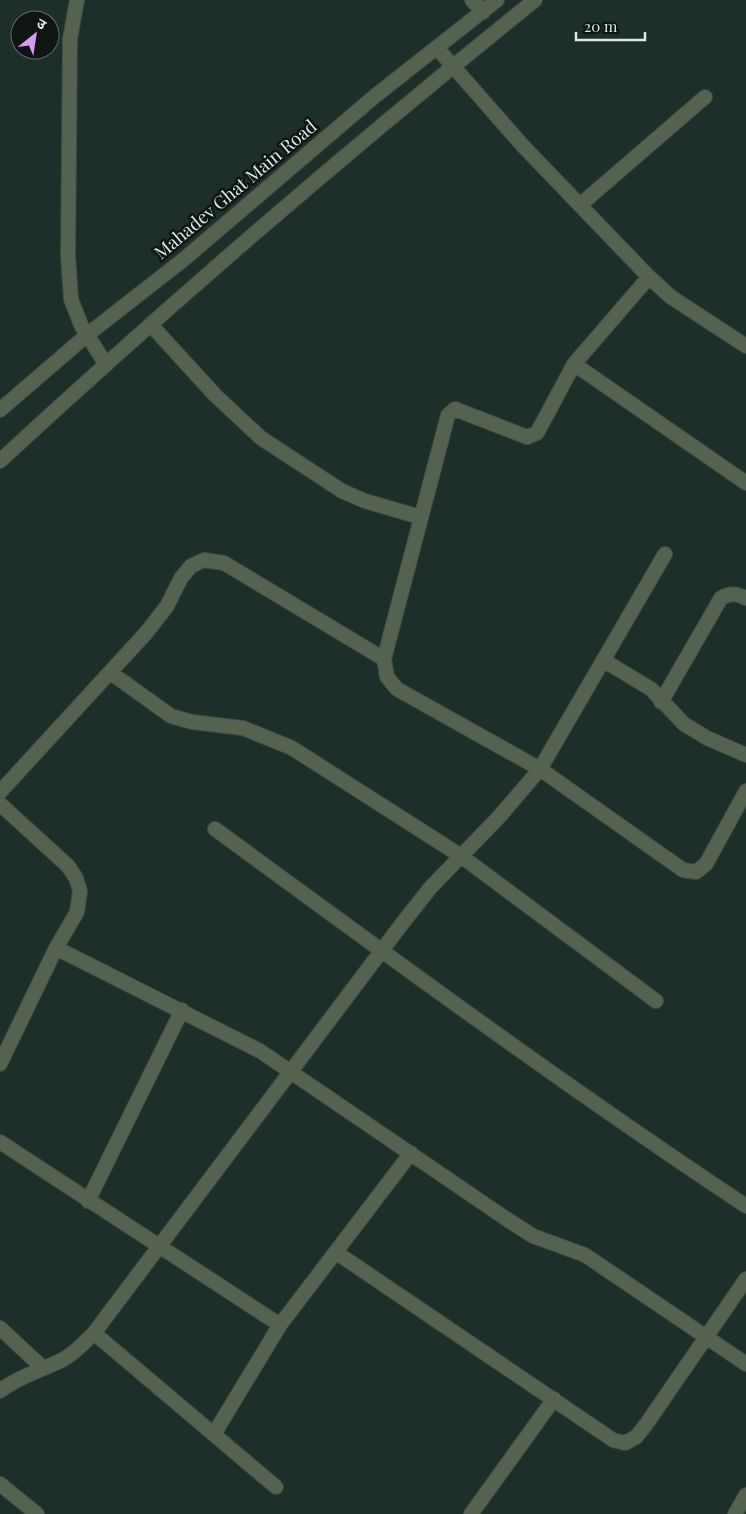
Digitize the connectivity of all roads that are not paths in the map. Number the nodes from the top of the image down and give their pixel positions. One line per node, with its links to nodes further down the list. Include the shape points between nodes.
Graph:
1 (77, 0): 12 (street, via 70,39 68,256 71,299)
2 (472, 0): 5 (street)
3 (497, 0): 5 (street, Mahadev Ghat Main Road)
4 (535, 0): 7 (street)
5 (483, 12): 6 (street, Mahadev Ghat Main Road)
6 (437, 48): 7 (street); 12 (street, Mahadev Ghat Main Road, via 375,96 183,260)
7 (452, 66): 9 (street); 11 (street)
8 (705, 97): 9 (street)
9 (580, 205): 10 (street)
10 (648, 277): 13 (street, via 671,297); 15 (street)
11 (150, 325): 14 (street); 19 (street, via 215,395 261,438 342,491 365,501)
12 (87, 335): 14 (street); 16 (street, Mahadev Ghat Main Road)
13 (746, 346)
14 (106, 363): 17 (street)
15 (574, 364): 18 (street); 19 (street, via 537,433 527,437 455,409 448,415)
16 (0, 410)
17 (0, 461)
18 (746, 483)
19 (420, 516): 22 (street)
20 (665, 554): 23 (street)
21 (746, 598): 25 (street, via 738,594 720,598)
22 (384, 659): 24 (street, via 224,563 204,560 191,566 167,606); 27 (street, via 387,677 397,689)
23 (603, 660): 25 (street, via 651,689); 27 (street)
24 (111, 673): 29 (street); 32 (street, via 171,716 243,728 292,748)
25 (662, 702): 26 (street, via 684,724)
26 (746, 755)
27 (540, 769): 28 (street, via 683,870 696,872 706,864); 32 (street)
28 (746, 791)
29 (0, 792)
30 (0, 804): 33 (street, via 68,866 76,878 80,891 77,912)
31 (215, 829): 34 (street)
32 (461, 856): 34 (street, via 431,887); 35 (street)
33 (56, 948): 36 (street); 37 (street)
34 (381, 951): 38 (street); 42 (street, via 633,1131)
35 (656, 1001)
36 (182, 1010): 38 (street); 41 (street)
37 (0, 1064)
38 (292, 1070): 40 (street); 43 (street)
39 (0, 1142): 41 (street)
40 (411, 1153): 44 (street); 49 (street, via 534,1236 584,1255 613,1272)
41 (88, 1201): 43 (street)
42 (746, 1206)
43 (158, 1247): 46 (street); 48 (street)
44 (337, 1253): 46 (street); 53 (street)
45 (746, 1279): 49 (street)
46 (280, 1325): 54 (street)
47 (0, 1328): 51 (street)
48 (94, 1333): 51 (street, via 78,1350); 54 (street)
49 (707, 1339): 50 (street); 53 (street, via 646,1426 625,1443 614,1440)
50 (746, 1364)
51 (42, 1368): 52 (street)
52 (0, 1391)
53 (554, 1399): 59 (street)
54 (214, 1434): 56 (street)
55 (0, 1484): 58 (street)
56 (276, 1487)
57 (746, 1495): 60 (street)
58 (37, 1514)
59 (471, 1514)
60 (734, 1514)

